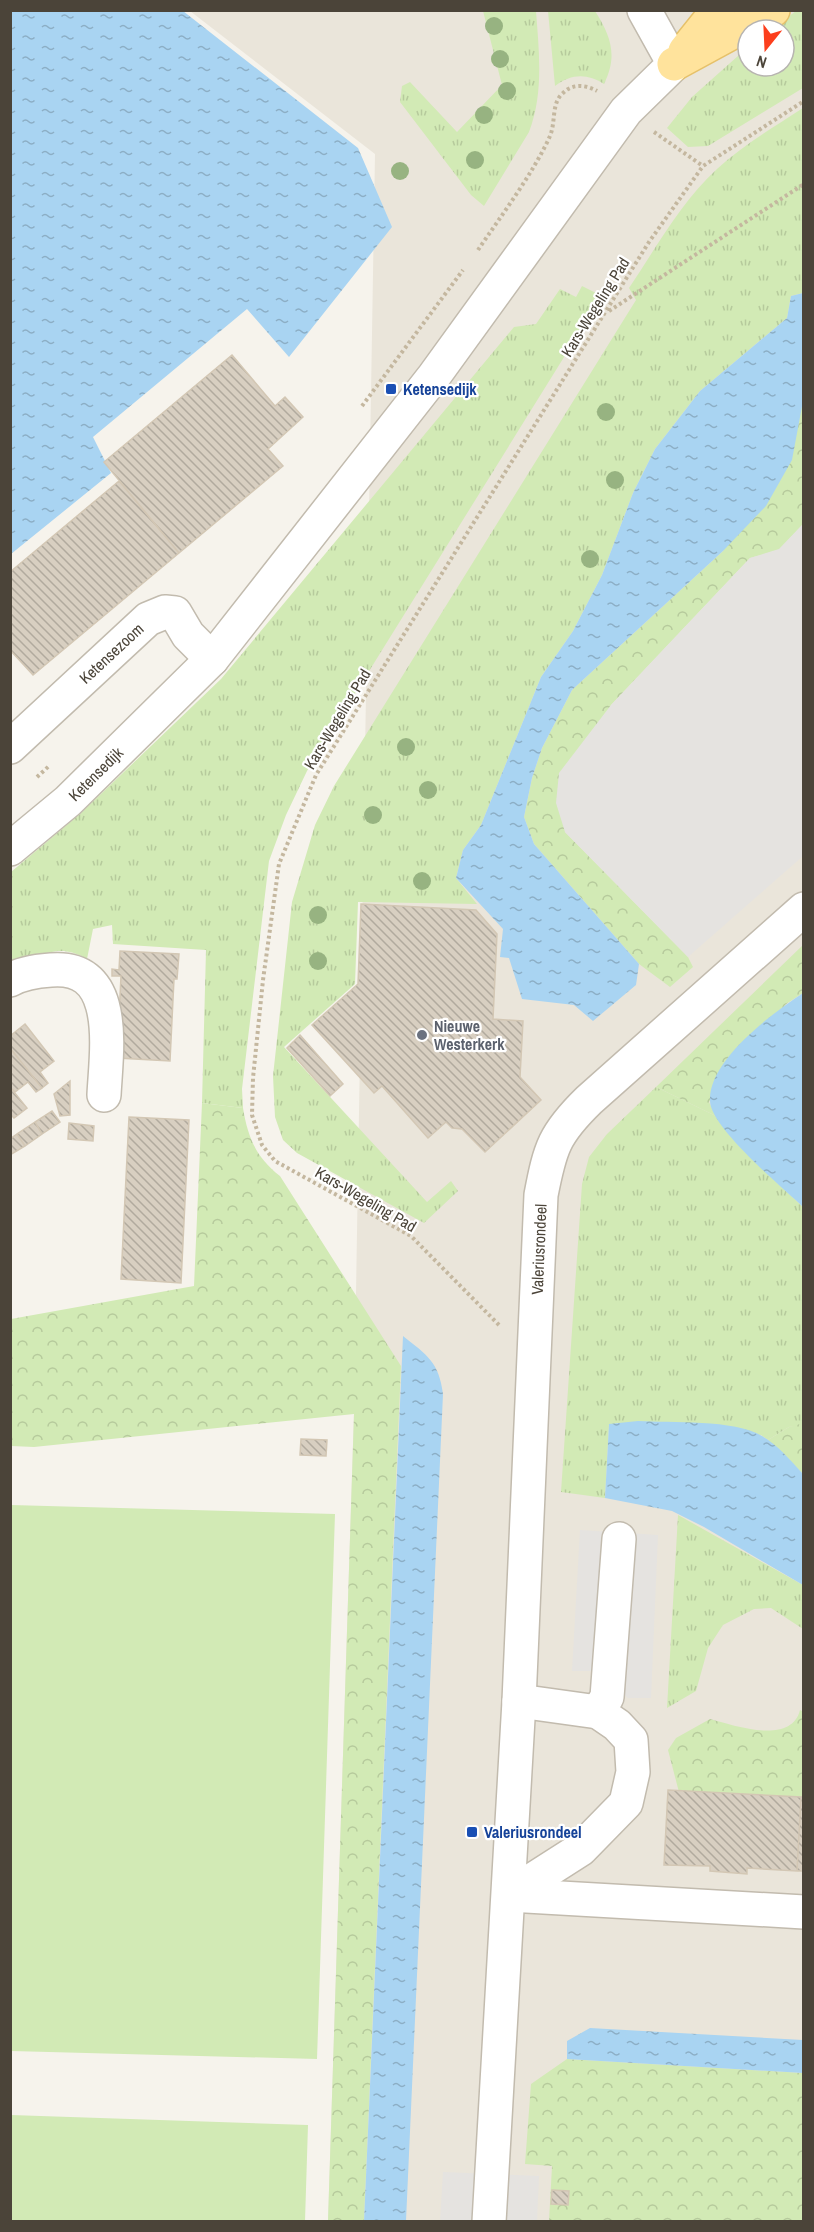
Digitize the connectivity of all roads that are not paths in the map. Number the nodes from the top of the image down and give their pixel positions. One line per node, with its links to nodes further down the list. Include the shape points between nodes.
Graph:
1 (644, 10): 4 (street)
2 (718, 10): 4 (main road)
3 (773, 10): 4 (main road)
4 (674, 64): 5 (street, Ketensedijk, via 626,111 434,376)
5 (212, 659): 6 (street, Ketensezoom, via 188,635 176,614 165,612 148,619); 7 (street, Ketensedijk, via 91,779)
6 (10, 747)
7 (10, 849)
8 (804, 909): 12 (street, Valeriusrondeel, via 567,1122 549,1153 541,1195)
9 (10, 980): 10 (street, via 62,969 90,982 101,998 107,1023)
10 (104, 1095)
11 (619, 1539): 13 (street, via 607,1696)
12 (519, 1701): 13 (street); 14 (street, Valeriusrondeel)
13 (598, 1712): 14 (street, via 631,1740 633,1772 626,1803 581,1849)
14 (509, 1895): 15 (street); 16 (street, Valeriusrondeel)
15 (804, 1912)
16 (489, 2222)

